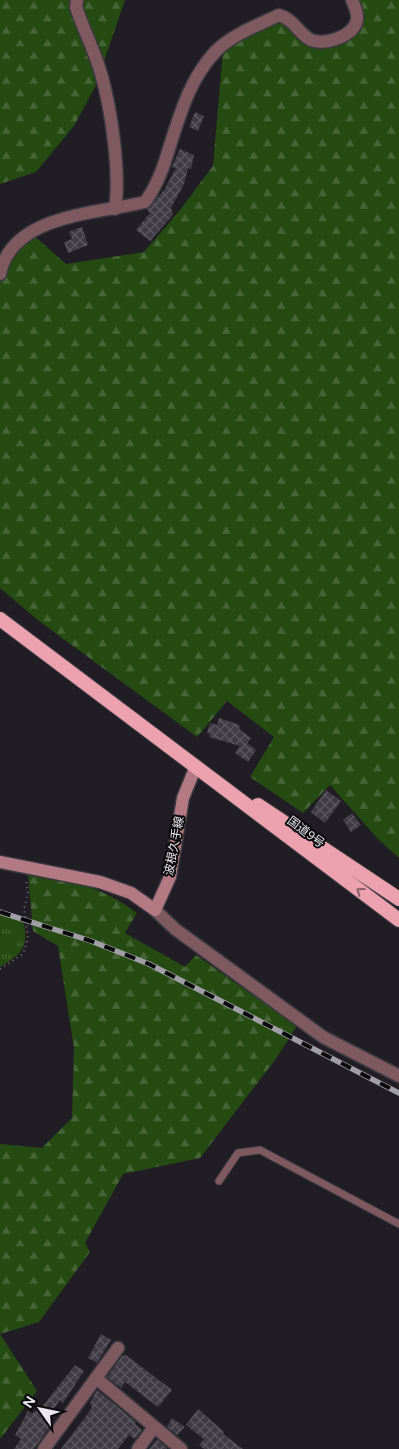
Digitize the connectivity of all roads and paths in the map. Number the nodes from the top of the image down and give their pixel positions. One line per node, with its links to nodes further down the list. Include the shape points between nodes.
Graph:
1 (77, 0): 3 (street, via 76,6 107,98 118,189)
2 (352, 0): 3 (street, via 358,18 353,29 338,38 310,39 288,18 279,15 217,50 186,96 158,185 145,202)
3 (115, 209): 4 (street, via 37,227 14,244 3,261)
4 (0, 274)
5 (0, 620): 6 (highway, 国道9号)
6 (196, 766): 9 (highway, 国道9号); 10 (main road, 波根久手線, via 183,798 170,877); 11 (highway, 国道9号, one-way to 6)
7 (0, 862): 8 (main road)
8 (24, 867): 10 (main road, via 100,882 131,892); 12 (path, via 28,892 24,910 28,938 23,954)
9 (399, 899)
10 (155, 910): 13 (street, via 175,930 323,1036)
11 (399, 920)
12 (0, 969)
13 (399, 1076)
14 (219, 1181): 15 (lane, via 238,1153 260,1150)
15 (399, 1224)
16 (118, 1348): 17 (street)
17 (96, 1378): 18 (street); 19 (street)
18 (154, 1427): 20 (street); 21 (street)
19 (44, 1449)
20 (138, 1449)
21 (181, 1449)

